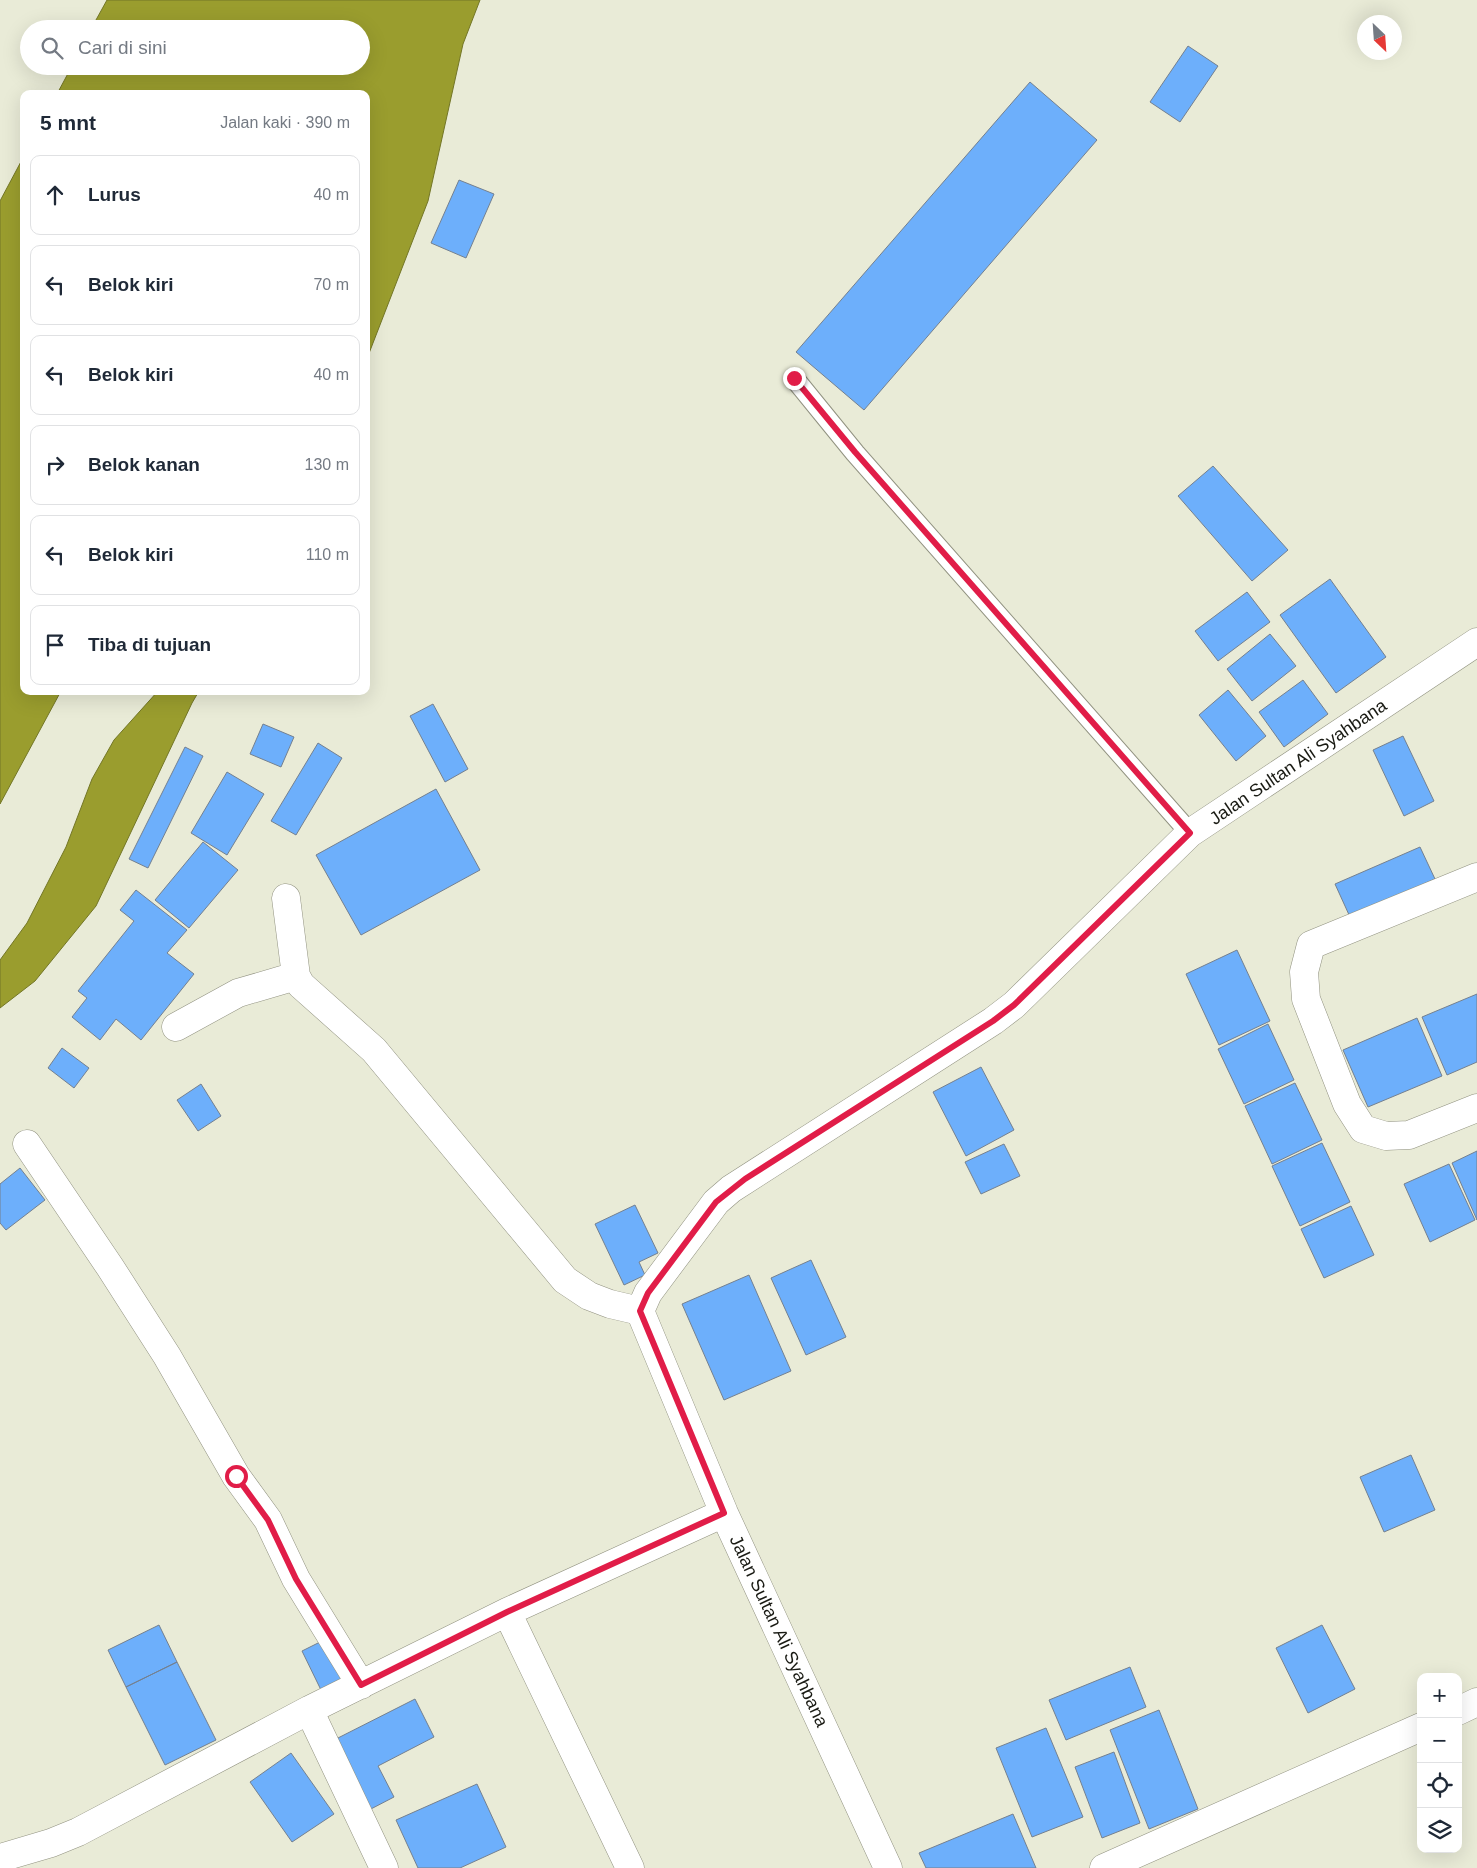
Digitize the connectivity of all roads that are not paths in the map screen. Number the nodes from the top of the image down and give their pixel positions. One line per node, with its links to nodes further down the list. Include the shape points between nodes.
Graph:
1 (794, 378): 3 (lane, via 855,452)
2 (1477, 642): 3 (street, Jalan Sultan Ali Syahbana)
3 (1190, 833): 10 (street, Jalan Sultan Ali Syahbana, via 1000,1016 745,1179 716,1202 648,1293)
4 (1477, 877): 8 (street, via 1311,945 1304,972 1306,999 1347,1104 1363,1129 1386,1136 1409,1135)
5 (286, 898): 6 (street)
6 (296, 976): 7 (street, via 238,993); 10 (street, via 374,1050 565,1280 588,1296)
7 (176, 1027)
8 (1477, 1108)
9 (28, 1144): 13 (street, via 167,1356 236,1476 268,1520 296,1579)
10 (640, 1311): 11 (street, Jalan Sultan Ali Syahbana)
11 (724, 1513): 12 (street); 21 (street, Jalan Sultan Ali Syahbana)
12 (507, 1612): 13 (street); 20 (street)
13 (361, 1685): 16 (street)
14 (1477, 1702): 15 (street)
15 (1462, 1709)
16 (310, 1710): 18 (street, via 78,1832); 19 (street)
17 (1417, 1729): 22 (street)
18 (0, 1858)
19 (384, 1868)
20 (630, 1868)
21 (888, 1868)
22 (1104, 1868)

